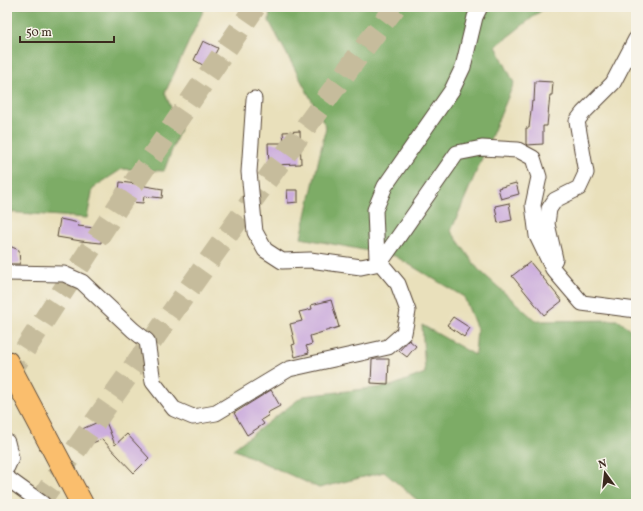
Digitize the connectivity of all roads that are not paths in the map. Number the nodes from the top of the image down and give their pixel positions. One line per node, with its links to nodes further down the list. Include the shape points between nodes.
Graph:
1 (480, 7): 4 (street, via 475,17 463,67 452,90 385,186 375,210 377,259)
2 (636, 39): 5 (street, via 613,83 577,121 586,173 579,188 555,200 549,209 548,224 555,259)
3 (254, 99): 4 (street, via 249,172 255,232 265,250 282,261 310,260 361,267)
4 (380, 263): 5 (street, via 456,153 482,148 518,150 533,158 539,177 533,205 537,236); 6 (street, via 398,284 408,311 404,333 388,347 289,369 216,413 193,417 174,409 153,382 147,341 82,282 64,274)
5 (551, 266): 7 (street, via 582,303)
6 (7, 273)
7 (636, 310)
8 (7, 362): 13 (main road)
9 (7, 442): 10 (street, via 11,458)
10 (7, 467)
11 (7, 478): 12 (street)
12 (44, 504)
13 (82, 504)

